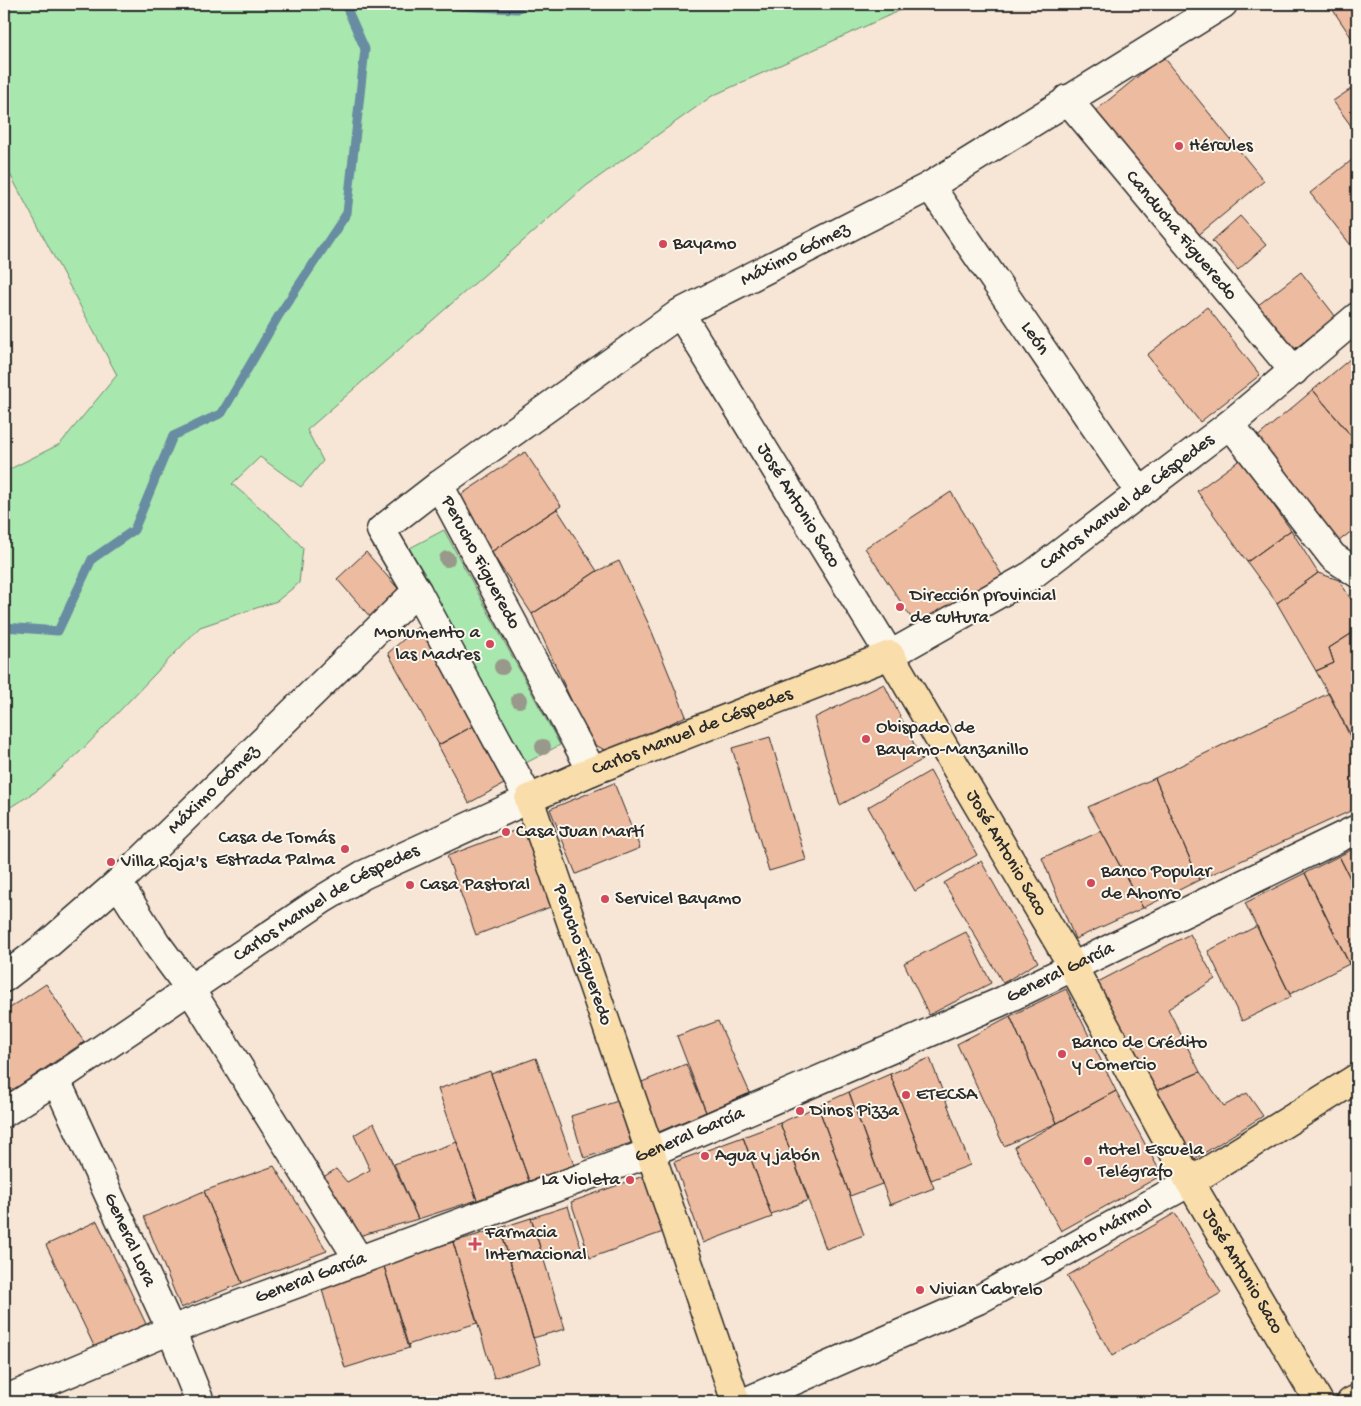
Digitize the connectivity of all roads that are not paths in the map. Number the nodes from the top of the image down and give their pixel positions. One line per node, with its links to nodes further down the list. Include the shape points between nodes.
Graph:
1 (1223, 4): 2 (street, Máximo Gómez)
2 (1067, 99): 3 (street, Máximo Gómez); 6 (street, Canducha Figueredo)
3 (930, 186): 4 (street, Máximo Gómez); 9 (street, León)
4 (680, 313): 8 (street, Máximo Gómez); 13 (street, José Antonio Saco)
5 (1357, 318): 6 (street, Carlos Manuel de Céspedes)
6 (1294, 371): 7 (street, Carlos Manuel de Céspedes)
7 (1230, 424): 9 (street, Carlos Manuel de Céspedes); 11 (street, via 1333,557)
8 (438, 485): 10 (street, Máximo Gómez); 14 (street, Perucho Figueredo)
9 (1140, 492): 13 (street, Carlos Manuel de Céspedes, via 1032,574)
10 (381, 530): 12 (street, Perucho Figueredo)
11 (1357, 573)
12 (417, 591): 15 (street, Perucho Figueredo); 17 (street, Máximo Gómez)
13 (890, 655): 14 (main road, Carlos Manuel de Céspedes); 18 (main road, José Antonio Saco)
14 (592, 771): 15 (main road, Carlos Manuel de Céspedes)
15 (529, 799): 20 (street, Carlos Manuel de Céspedes, via 363,875); 24 (main road, Perucho Figueredo)
16 (1357, 829): 18 (street, General García)
17 (118, 883): 19 (street, Máximo Gómez); 20 (street)
18 (1074, 967): 24 (street, General García, via 998,1004); 25 (main road, José Antonio Saco)
19 (4, 978)
20 (190, 989): 22 (street, Carlos Manuel de Céspedes); 26 (street)
21 (1357, 1078): 25 (main road, Donato Mármol)
22 (56, 1080): 23 (street, Carlos Manuel de Céspedes); 27 (street, General Lora)
23 (4, 1113)
24 (650, 1153): 26 (street, General García); 31 (main road, Perucho Figueredo)
25 (1190, 1182): 32 (street, Donato Mármol, via 978,1300); 33 (main road, José Antonio Saco)
26 (359, 1260): 27 (street, General García)
27 (172, 1330): 29 (street, General García); 30 (street, General Lora)
28 (1357, 1399): 34 (main road)
29 (4, 1400)
30 (200, 1402)
31 (736, 1402)
32 (745, 1402)
33 (1319, 1402)
34 (1352, 1402)

